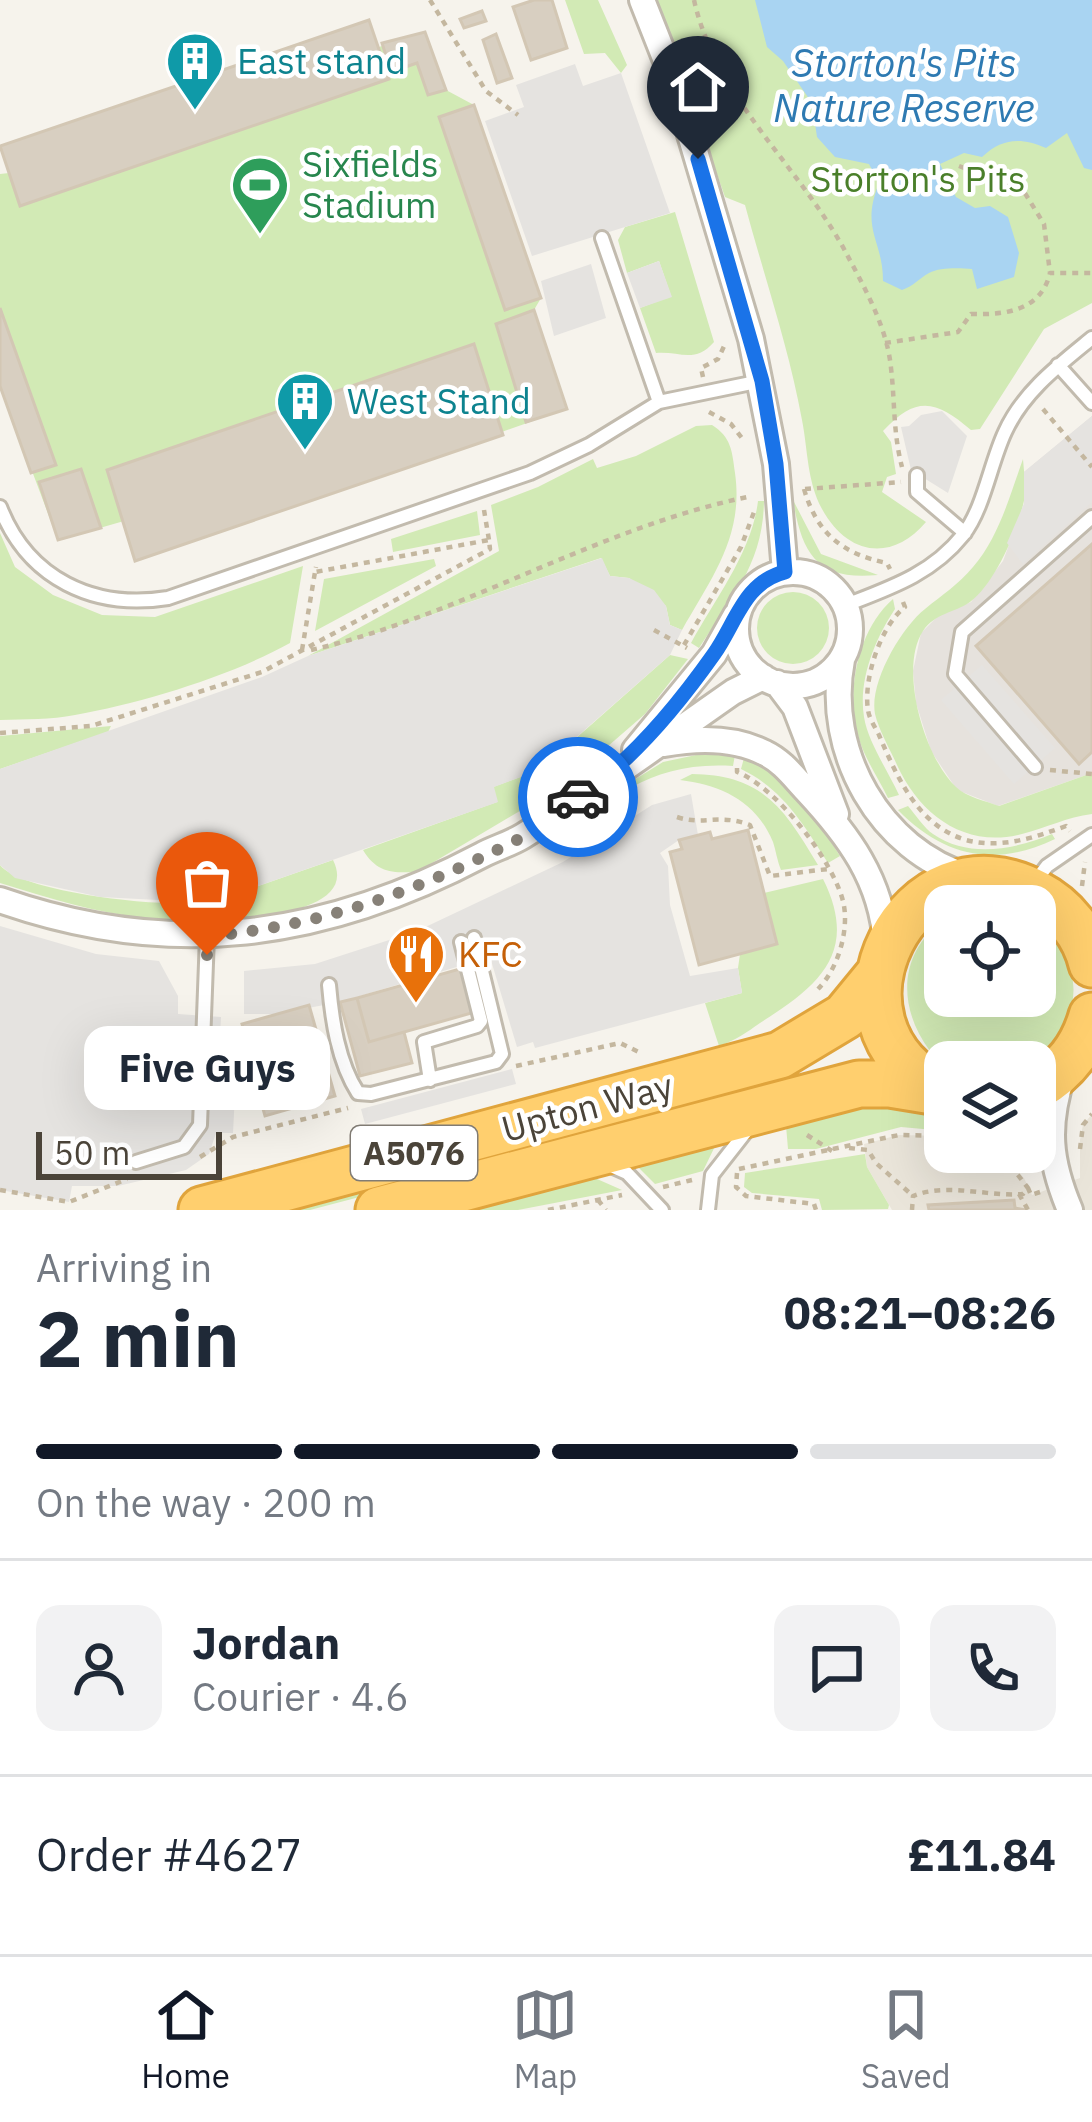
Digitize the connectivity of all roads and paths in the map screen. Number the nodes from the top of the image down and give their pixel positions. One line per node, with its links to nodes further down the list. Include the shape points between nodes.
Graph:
1 (430, 0): 4 (path, via 486,91)
2 (642, 0): 12 (street, via 674,81)
3 (694, 0): 10 (path, via 733,95 841,244)
4 (518, 115)
5 (959, 166): 7 (path, via 1023,190 1045,224)
6 (602, 238): 13 (lane)
7 (1050, 273): 8 (path); 10 (path, via 1028,306 971,314 958,332)
8 (1092, 273)
9 (1092, 338): 11 (lane)
10 (885, 343): 28 (path, via 905,482 804,489 834,543)
11 (1058, 365): 14 (lane); 25 (lane, via 1006,428)
12 (762, 381): 13 (lane); 30 (street)
13 (659, 402): 21 (lane, via 572,454)
14 (1092, 403)
15 (1043, 409): 18 (path)
16 (710, 415): 17 (path)
17 (746, 445)
18 (1092, 467)
19 (917, 475): 25 (lane, via 916,493)
20 (753, 480): 22 (path)
21 (482, 488): 26 (path); 27 (lane)
22 (755, 495): 34 (path, via 741,547 684,646); 35 (path, via 614,536 423,615)
23 (0, 507): 27 (lane, via 41,569 85,594 124,602 196,590)
24 (1092, 518): 40 (lane, via 962,632 955,674)
25 (965, 532): 31 (lane, via 898,586)
26 (489, 540): 29 (path); 35 (path, via 490,549)
27 (319, 546): 29 (path)
28 (887, 563)
29 (315, 572): 35 (path)
30 (785, 572): 31 (street, via 826,581); 33 (street, via 755,587)
31 (846, 605): 36 (street)
32 (905, 607): 47 (path, via 882,639 868,711 909,796 929,819 969,841 1024,841 1066,826)
33 (739, 610): 37 (street, via 739,648); 41 (street, via 714,654)
34 (655, 630)
35 (302, 652): 38 (path, via 91,726)
36 (842, 658): 37 (street, via 821,679 791,686); 49 (street, via 839,725 877,809 916,854)
37 (770, 680): 39 (street, via 733,692); 45 (street, via 795,706)
38 (0, 733)
39 (655, 746): 41 (street); 45 (street, via 724,740 760,750)
40 (1035, 767): 43 (path)
41 (618, 770): 52 (street, via 519,839 407,892 296,926)
42 (736, 772): 48 (path, via 783,803)
43 (1092, 774)
44 (677, 817): 48 (path, via 750,825 770,876)
45 (841, 828): 53 (street, via 869,872 885,922)
46 (1092, 835): 47 (lane)
47 (1078, 844): 51 (path, via 1082,887); 51 (lane, via 1047,866)
48 (827, 868): 56 (path, via 844,902 844,937 828,979)
49 (983, 880): 51 (highway); 53 (highway, Upton Way, via 925,899 902,920)
50 (0, 900): 52 (street, via 92,927)
51 (1068, 907): 54 (highway)
52 (207, 936): 67 (lane, via 200,1125 184,1147)
53 (882, 962): 61 (highway, via 878,1007 887,1036); 76 (highway, Upton Way / A5076, via 845,1016 780,1055)
54 (1092, 964)
55 (328, 985): 60 (lane, via 358,1093)
56 (812, 995)
57 (1072, 1053): 64 (street)
58 (655, 1060): 59 (path, via 620,1042)
59 (497, 1071)
60 (430, 1080): 60 (lane, via 502,1054 468,940 481,1021 424,1042)
61 (924, 1080)
62 (924, 1089): 63 (highway, Upton Way / A5076, via 859,1084)
63 (769, 1106): 71 (lane); 72 (highway, Upton Way / A5076)
64 (1056, 1106)
65 (924, 1136): 66 (path)
66 (848, 1147): 68 (path); 75 (path, via 868,1150)
67 (136, 1162)
68 (738, 1170): 71 (path); 82 (path, via 736,1187 746,1196)
69 (1016, 1173): 74 (path, via 1028,1188)
70 (1052, 1173): 85 (street)
71 (712, 1175): 73 (path); 81 (lane)
72 (594, 1179): 73 (path); 73 (lane, via 627,1173); 77 (highway, Upton Way / A5076); 78 (path); 79 (path)
73 (645, 1191): 80 (lane)
74 (1019, 1194): 75 (path, via 947,1188); 84 (path)
75 (914, 1196): 83 (path)
76 (202, 1210)
77 (379, 1210)
78 (548, 1210)
79 (606, 1210)
80 (662, 1210)
81 (708, 1210)
82 (816, 1210)
83 (912, 1210)
84 (1028, 1210)
85 (1070, 1210)

